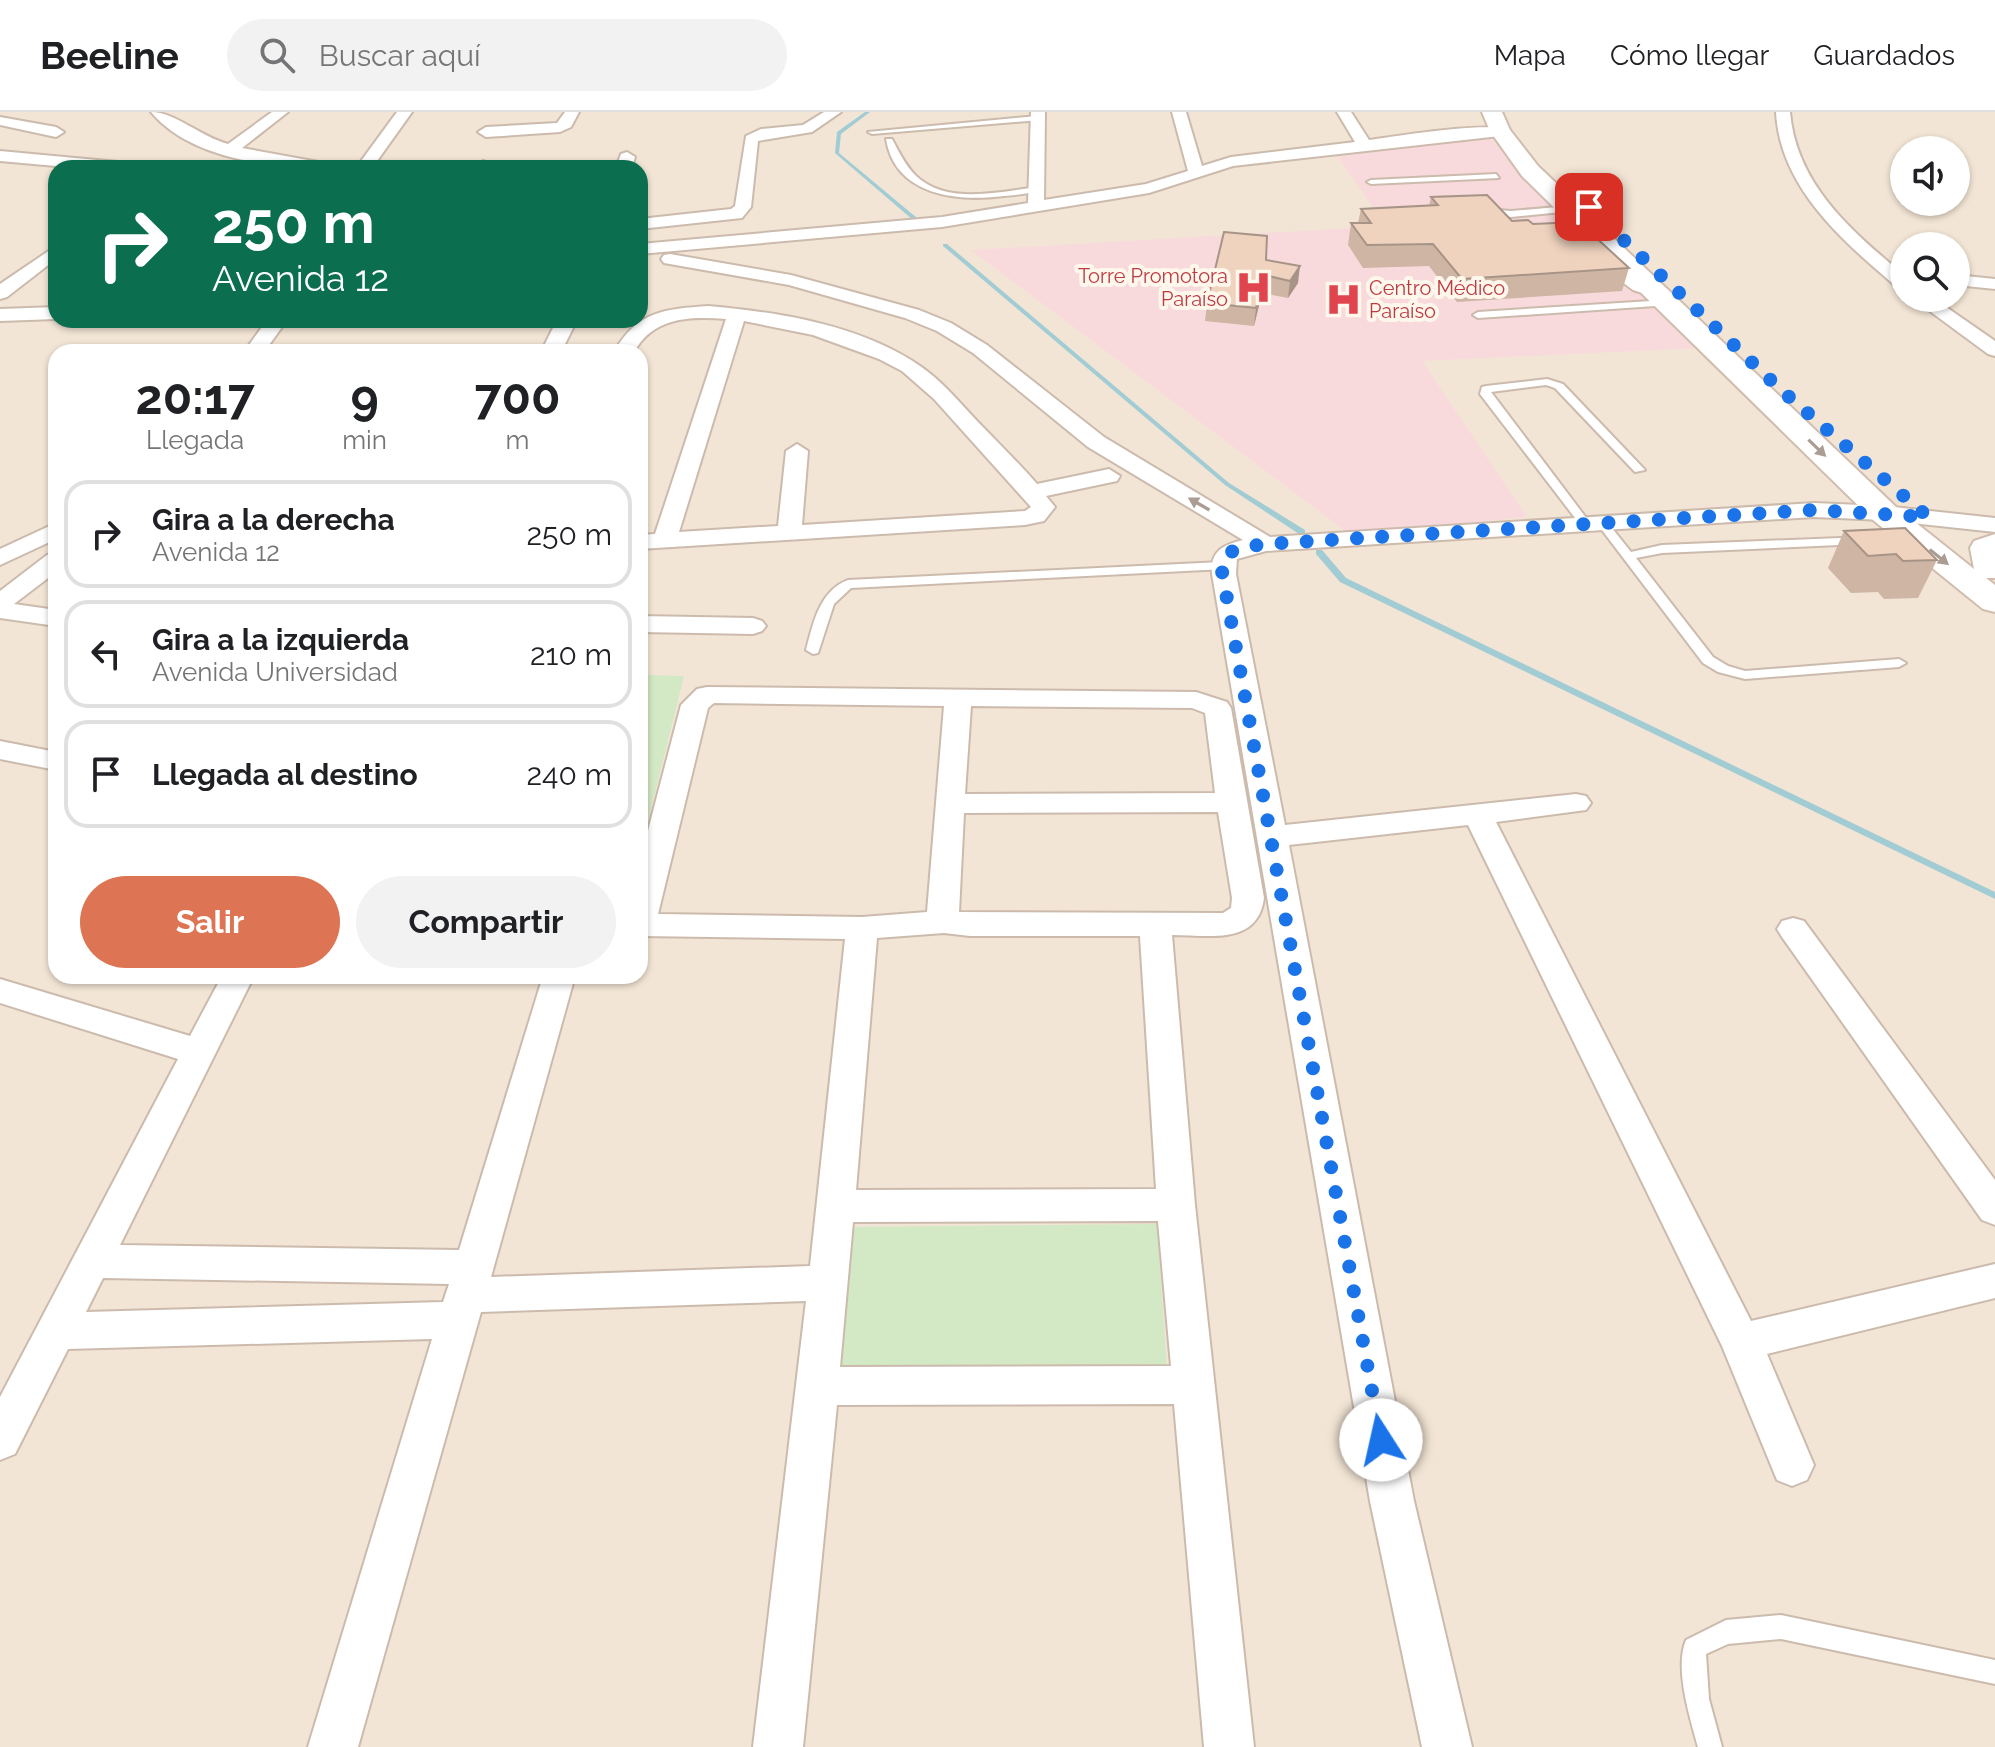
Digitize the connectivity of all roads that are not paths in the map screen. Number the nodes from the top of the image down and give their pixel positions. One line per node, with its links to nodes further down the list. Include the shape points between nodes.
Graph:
1 (158, 112): 18 (street, via 192,137)
2 (281, 112): 18 (street)
3 (405, 112): 21 (street)
4 (572, 112): 14 (street, via 563,127)
5 (1179, 112): 23 (street)
6 (1344, 112): 17 (street)
7 (1783, 112): 33 (street, via 1787,147 1807,184 1853,239)
8 (799, 114): 9 (street)
9 (832, 114): 28 (street, via 807,129 751,139 743,207 736,214)
10 (1038, 115): 15 (lane); 26 (street)
11 (1502, 118): 17 (street); 29 (street, via 1530,171); 56 (street, via 1529,140 1567,187 1781,390)
12 (0, 121): 13 (street)
13 (56, 132)
14 (486, 132)
15 (872, 132)
16 (889, 141): 26 (lane, via 903,168 936,193)
17 (1365, 146): 23 (street, via 1231,162)
18 (230, 150): 20 (street)
19 (3, 158): 22 (street)
20 (282, 160)
21 (370, 160)
22 (48, 162)
23 (1196, 172): 26 (street, via 1149,188)
24 (1496, 176): 25 (lane)
25 (1371, 182)
26 (1036, 197): 30 (street, via 942,222)
27 (1471, 213): 29 (lane, via 1511,214)
28 (648, 223)
29 (1586, 235): 39 (street)
30 (648, 248)
31 (648, 256): 64 (street, one-way to 31, via 980,349 944,327 791,280)
32 (48, 257): 37 (street)
33 (1890, 270)
34 (656, 271): 38 (street)
35 (1970, 281): 36 (street)
36 (1995, 284)
37 (0, 293)
38 (809, 297): 45 (street); 50 (street, via 955,345)
39 (1663, 299): 43 (lane); 59 (street, one-way to 59)
40 (1941, 312): 49 (street)
41 (48, 314): 44 (street)
42 (737, 314): 45 (street); 46 (street, via 699,311); 62 (street)
43 (1478, 315)
44 (5, 317)
45 (770, 320): 55 (street, via 866,346 911,368)
46 (648, 322)
47 (643, 328): 48 (street)
48 (630, 344)
49 (1995, 350)
50 (1052, 434)
51 (797, 451): 60 (street)
52 (1082, 459): 54 (street)
53 (1639, 470): 57 (lane, via 1559,386 1547,382 1486,389)
54 (1109, 476): 55 (street); 64 (street, via 1196,521)
55 (1032, 492): 60 (street, via 1043,507 1036,516)
56 (1928, 517): 58 (street); 59 (street); 67 (street)
57 (1594, 524): 59 (street, via 1814,510); 64 (street); 65 (lane)
58 (1995, 525)
59 (1875, 526): 65 (lane); 69 (street, one-way to 69)
60 (789, 534): 62 (street)
61 (48, 538): 66 (street)
62 (665, 540): 63 (street)
63 (648, 541)
64 (1242, 553): 75 (lane, via 848,584 826,603); 84 (street)
65 (1628, 556): 76 (lane, via 1708,660 1723,669 1745,675)
66 (0, 558)
67 (1994, 562)
68 (48, 566): 70 (street)
69 (1995, 602)
70 (0, 603)
71 (0, 610): 72 (street)
72 (48, 617)
73 (648, 624): 74 (street)
74 (753, 626)
75 (813, 650)
76 (1899, 663)
77 (958, 697): 80 (street, via 1196,700 1217,708); 82 (street); 85 (street, via 718,693 700,699)
78 (0, 750): 79 (street)
79 (48, 759)
80 (1231, 802): 82 (street); 88 (street, via 1248,898 1246,914 1229,924)
81 (1576, 803): 83 (street)
82 (949, 804): 86 (street)
83 (1477, 813): 84 (street); 103 (street)
84 (1271, 837): 112 (street, via 1392,1501)
85 (648, 891)
86 (944, 922): 88 (street); 89 (street)
87 (648, 923): 89 (street)
88 (1155, 926): 95 (street)
89 (862, 928): 96 (street)
90 (1793, 929): 97 (street)
91 (234, 984): 94 (street)
92 (557, 984): 101 (street)
93 (0, 991): 94 (street)
94 (198, 1052): 98 (street)
95 (1176, 1205): 96 (street); 104 (street)
96 (836, 1206): 100 (street)
97 (1995, 1209)
98 (90, 1261): 101 (street); 102 (street)
99 (1995, 1281): 103 (street)
100 (828, 1283): 101 (street); 105 (street)
101 (464, 1294): 102 (street); 109 (street)
102 (55, 1331): 106 (street)
103 (1741, 1342): 107 (street)
104 (1193, 1385): 105 (street); 111 (street)
105 (818, 1386): 110 (street)
106 (0, 1440)
107 (1792, 1465)
108 (1995, 1672): 113 (lane, via 1781,1627 1726,1632 1694,1648 1697,1699)
109 (333, 1747)
110 (778, 1747)
111 (1229, 1747)
112 (1447, 1747)
113 (1710, 1747)

